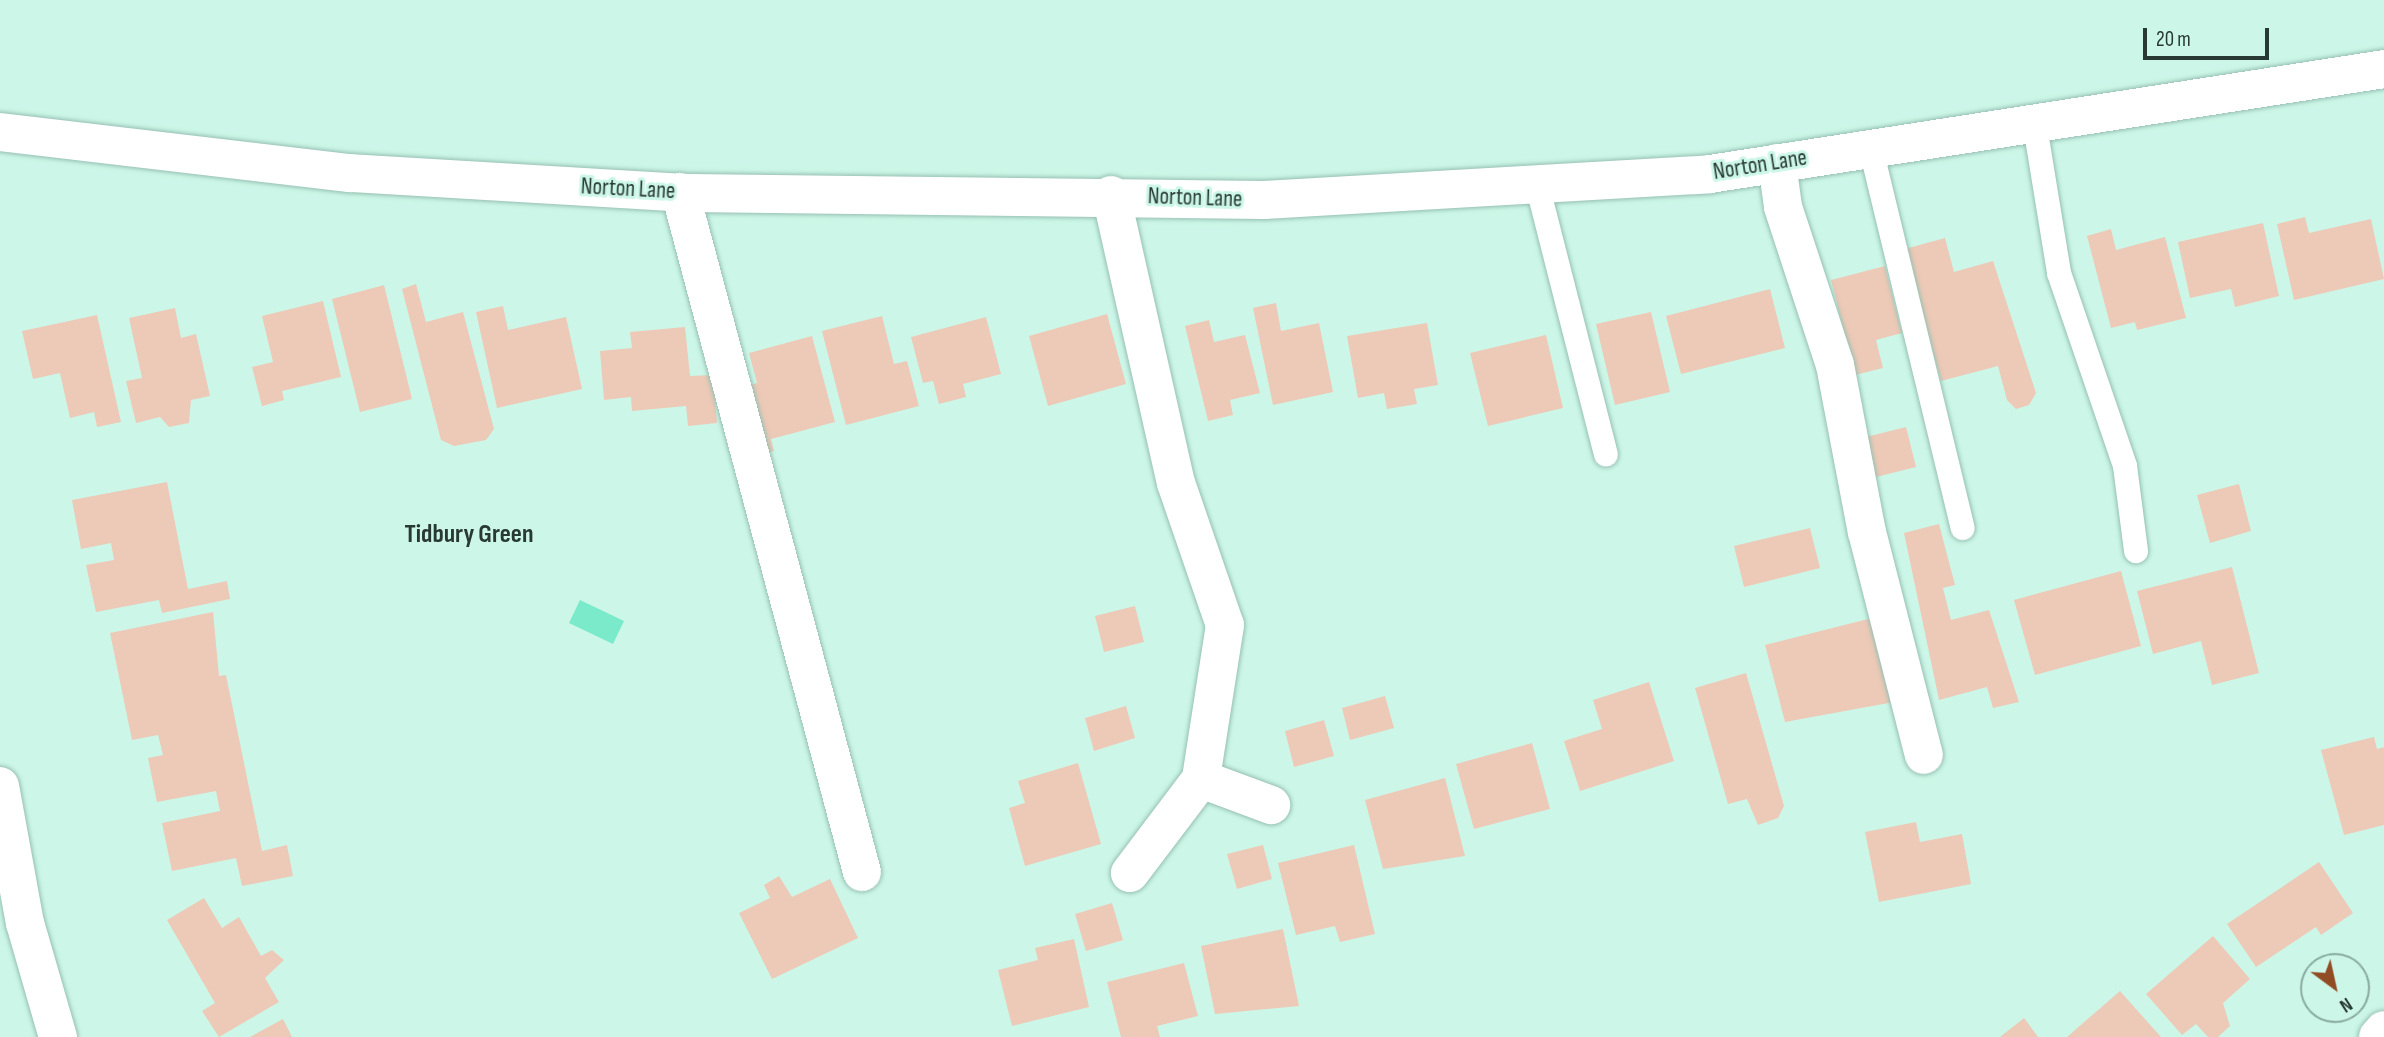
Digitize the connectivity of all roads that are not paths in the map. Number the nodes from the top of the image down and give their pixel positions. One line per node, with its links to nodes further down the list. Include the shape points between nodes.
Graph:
1 (2384, 69): 2 (street, Norton Lane)
2 (2035, 126): 4 (street, Norton Lane); 11 (lane, via 2059,273 2125,466)
3 (0, 132): 7 (street, Norton Lane, via 351,173)
4 (1871, 149): 5 (street, Norton Lane); 10 (lane)
5 (1777, 163): 6 (street, Norton Lane); 12 (street, via 1783,207 1835,365 1867,532)
6 (1538, 188): 8 (street, Norton Lane, via 1264,200); 9 (lane)
7 (680, 192): 8 (street, Norton Lane); 16 (street)
8 (1111, 195): 13 (street, via 1176,483 1225,625)
9 (1606, 454)
10 (1963, 528)
11 (2136, 551)
12 (1924, 755)
13 (1201, 779): 15 (street); 17 (street)
14 (0, 786): 19 (street, via 25,923)
15 (1271, 805)
16 (862, 872)
17 (1130, 873)
18 (2384, 1030): 20 (street)
19 (58, 1037)
20 (2378, 1037)

